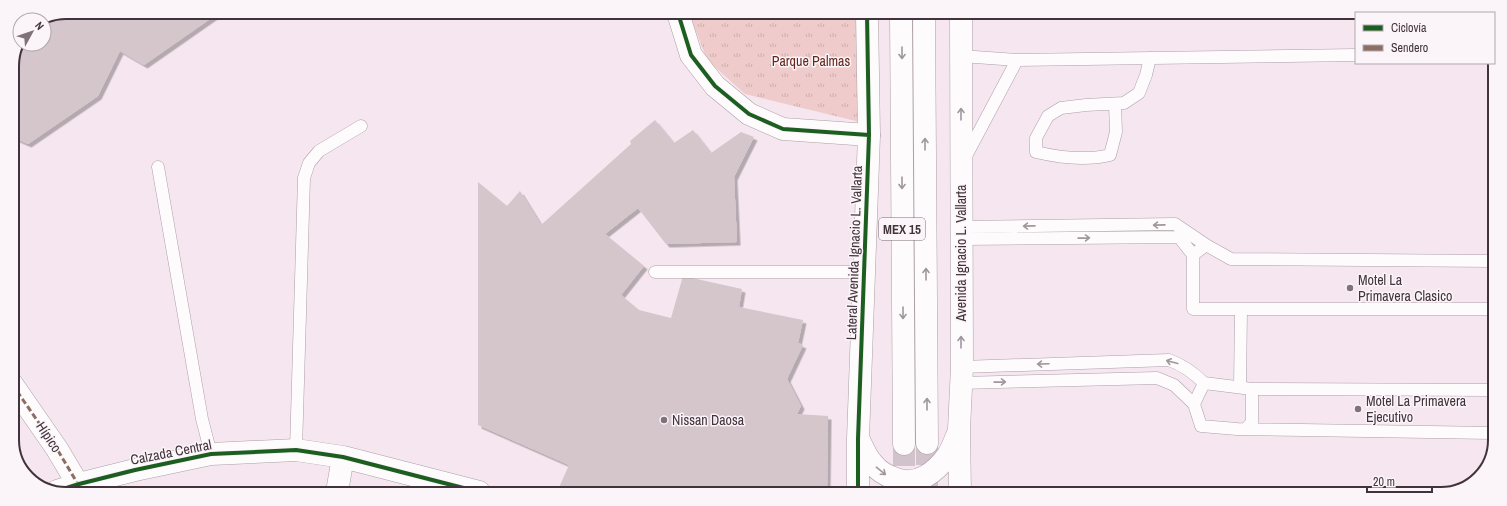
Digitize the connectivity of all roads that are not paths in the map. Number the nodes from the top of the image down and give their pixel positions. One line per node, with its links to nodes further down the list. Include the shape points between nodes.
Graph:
1 (680, 19): 12 (main road, via 691,55 715,86 748,114 783,129)
2 (867, 19): 12 (main road, Lateral Avenida Ignacio L. Vallarta)
3 (901, 19): 35 (main road, MEX 15, one-way to 35)
4 (924, 19): 34 (main road, MEX 15, one-way to 4)
5 (961, 19): 7 (main road, Avenida Ignacio L. Vallarta)
6 (1355, 55): 8 (lane)
7 (961, 56): 9 (lane); 13 (main road, Avenida Ignacio L. Vallarta, one-way to 7)
8 (1150, 58): 9 (lane); 10 (lane, via 1139,93 1124,103)
9 (1017, 60): 13 (lane)
10 (1115, 104): 10 (lane, via 1061,108 1048,116 1036,138 1036,152 1060,158 1110,156 1116,132)
11 (361, 126): 36 (lane, via 319,151 309,163 304,178)
12 (868, 135): 20 (main road, Lateral Avenida Ignacio L. Vallarta)
13 (961, 165): 15 (main road, Avenida Ignacio L. Vallarta)
14 (158, 168): 37 (lane, via 202,419)
15 (961, 233): 16 (lane, one-way to 15, via 1175,224); 17 (lane, one-way to 17, via 1179,237); 23 (main road, Avenida Ignacio L. Vallarta, one-way to 15)
16 (1206, 245): 17 (lane); 18 (lane, via 1231,259)
17 (1193, 254): 22 (lane, via 1194,309)
18 (1488, 261)
19 (655, 272): 20 (lane)
20 (864, 272): 33 (main road, Lateral Avenida Ignacio L. Vallarta)
21 (1488, 309): 22 (lane)
22 (1241, 310): 25 (lane)
23 (962, 375): 24 (lane, one-way to 23, via 1188,369 1169,360); 29 (lane, one-way to 29, via 1157,378 1174,385); 30 (main road, Avenida Ignacio L. Vallarta)
24 (1204, 383): 25 (lane); 29 (lane)
25 (1240, 387): 26 (lane)
26 (1252, 389): 27 (lane); 31 (lane, via 1252,422)
27 (1488, 390)
28 (19, 394): 39 (main road, Hípico)
29 (1194, 404): 31 (lane, via 1201,426)
30 (960, 429): 33 (main road, one-way to 30, via 872,464 884,475 915,481 927,476 939,466); 43 (main road, Avenida Ignacio L. Vallarta)
31 (1246, 430): 32 (lane)
32 (1488, 433)
33 (858, 439): 42 (main road, Lateral Avenida Ignacio L. Vallarta)
34 (927, 443)
35 (904, 444)
36 (296, 450): 37 (main road, Calzada Central); 38 (main road, Calzada Central)
37 (211, 454): 39 (main road, Calzada Central, via 135,470)
38 (343, 457): 40 (main road); 41 (main road, Calzada Central)
39 (81, 487)
40 (338, 487)
41 (460, 487)
42 (858, 487)
43 (960, 487)

